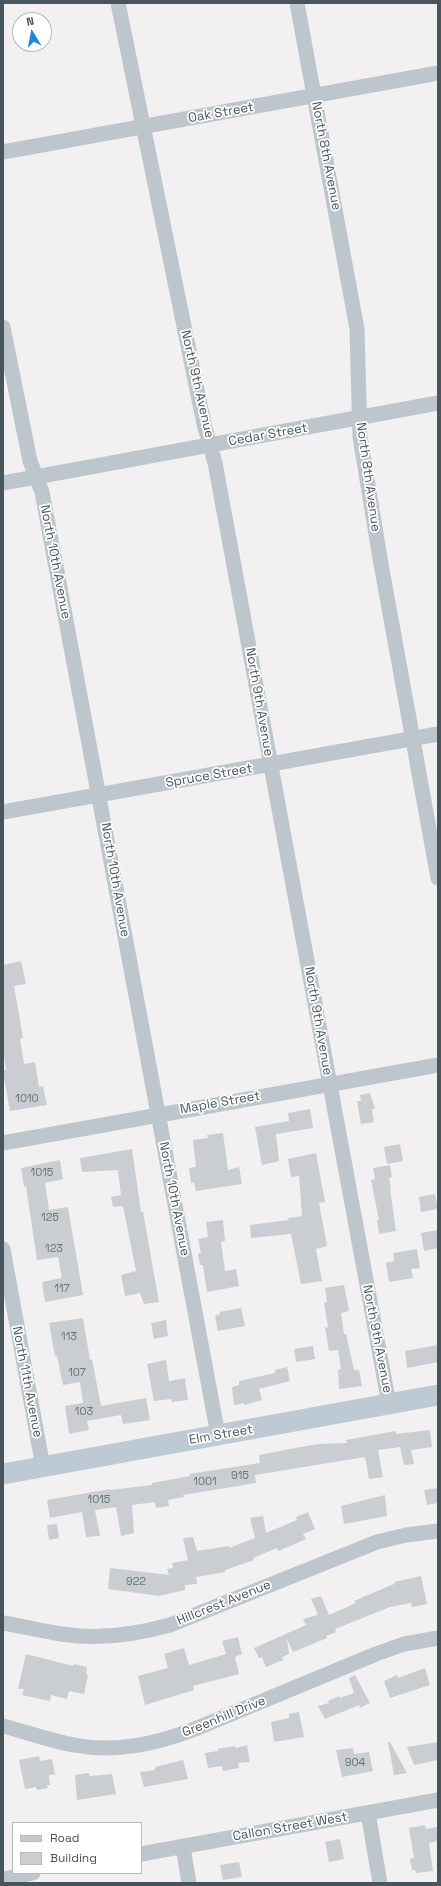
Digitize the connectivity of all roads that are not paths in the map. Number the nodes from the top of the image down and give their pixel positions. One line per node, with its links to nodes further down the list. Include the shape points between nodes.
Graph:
1 (118, 3): 5 (street, North 9th Avenue)
2 (297, 3): 4 (street, North 8th Avenue)
3 (438, 73): 4 (street, Oak Street)
4 (314, 96): 5 (street, Oak Street); 9 (street, North 8th Avenue, via 357,329)
5 (143, 127): 6 (street, Oak Street); 10 (street, North 9th Avenue)
6 (3, 152)
7 (3, 327): 11 (street, North 10th Avenue, via 30,461)
8 (438, 403): 9 (street, Cedar Street)
9 (359, 418): 10 (street, Cedar Street); 14 (street, North 8th Avenue, via 361,444)
10 (210, 445): 11 (street, Cedar Street); 15 (street, North 9th Avenue, via 216,463)
11 (37, 477): 12 (street, Cedar Street); 16 (street, North 10th Avenue, via 42,492)
12 (3, 483)
13 (438, 734): 14 (street, Spruce Street)
14 (413, 739): 15 (street, Spruce Street); 18 (street, North 8th Avenue)
15 (271, 765): 16 (street, Spruce Street); 20 (street, North 9th Avenue)
16 (99, 795): 17 (street, Spruce Street); 21 (street, North 10th Avenue)
17 (3, 812)
18 (438, 878)
19 (438, 1064): 20 (street, Maple Street)
20 (329, 1083): 21 (street, Maple Street); 25 (street, North 9th Avenue)
21 (158, 1114): 22 (street, Maple Street); 26 (street, North 10th Avenue)
22 (3, 1143)
23 (3, 1250): 27 (street, North 11th Avenue)
24 (438, 1395): 25 (street, Elm Street)
25 (389, 1404): 26 (street, Elm Street)
26 (218, 1435): 27 (street, Elm Street)
27 (43, 1467): 28 (street, Elm Street)
28 (3, 1474)
29 (438, 1531): 30 (street, Hillcrest Avenue, via 377,1542 170,1625 144,1632 90,1637)
30 (3, 1623)
31 (438, 1638): 32 (street, Greenhill Drive, via 404,1644 376,1654 195,1729 135,1747 102,1748 76,1745)
32 (3, 1726)
33 (438, 1800): 34 (street, Callon Street West)
34 (368, 1813): 35 (street, Callon Street West); 40 (street)
35 (183, 1847): 36 (street, Callon Street West); 39 (street)
36 (142, 1854)
37 (27, 1874): 38 (street)
38 (3, 1878)
39 (190, 1883)
40 (380, 1883)

